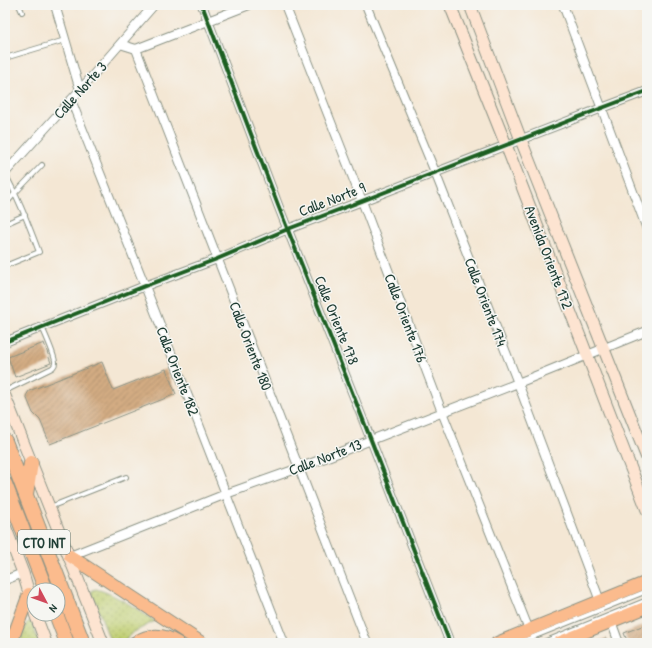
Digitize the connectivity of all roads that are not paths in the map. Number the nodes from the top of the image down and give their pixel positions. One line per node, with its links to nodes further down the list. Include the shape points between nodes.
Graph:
1 (20, 5): 11 (lane)
2 (55, 5): 13 (street)
3 (154, 5): 14 (street, Calle Norte 3)
4 (202, 5): 12 (street, Calle Oriente 178)
5 (249, 5): 12 (street)
6 (285, 5): 27 (street, Calle Oriente 176)
7 (366, 5): 24 (street, Calle Oriente 174)
8 (450, 5): 22 (street, Avenida Oriente 172)
9 (470, 5): 21 (street, Avenida Oriente 172)
10 (563, 5): 20 (street)
11 (22, 12)
12 (207, 21): 15 (street); 32 (street, Calle Oriente 178)
13 (65, 40): 16 (lane); 17 (street)
14 (120, 44): 15 (street); 17 (street, Calle Norte 3)
15 (136, 48): 34 (street, Calle Oriente 180)
16 (5, 58)
17 (80, 90): 19 (street, Calle Norte 3)
18 (647, 91): 20 (street, Calle Norte 9)
19 (71, 100): 25 (street, Calle Norte 3); 36 (street, Calle Oriente 182)
20 (602, 108): 21 (street, Calle Norte 9); 29 (street)
21 (522, 140): 22 (street, Calle Norte 9); 40 (street, Avenida Oriente 172)
22 (506, 145): 24 (street, Calle Norte 9); 41 (street, Avenida Oriente 172)
23 (42, 165): 26 (lane)
24 (435, 172): 27 (street, Calle Norte 9); 42 (street, Calle Oriente 174)
25 (5, 174): 26 (lane)
26 (15, 193): 28 (lane); 30 (lane)
27 (362, 202): 32 (street, Calle Norte 9); 45 (street, Calle Oriente 176)
28 (5, 205)
29 (644, 212): 33 (street)
30 (25, 215): 31 (lane); 35 (lane, via 39,252)
31 (5, 224)
32 (288, 229): 34 (street, Calle Norte 9); 46 (street, Calle Oriente 178)
33 (647, 230)
34 (217, 259): 36 (street, Calle Norte 9); 50 (street, Calle Oriente 180)
35 (5, 266)
36 (146, 286): 37 (street, Calle Norte 9); 54 (street, Calle Oriente 182)
37 (42, 328): 39 (street, Calle Norte 9); 43 (lane, via 55,358 54,366)
38 (647, 332): 40 (street, Calle Norte 13)
39 (5, 342)
40 (604, 348): 41 (street, Calle Norte 13); 48 (street, Avenida Oriente 172)
41 (587, 356): 42 (street, Calle Norte 13); 56 (street, Avenida Oriente 172)
42 (518, 383): 45 (street, Calle Norte 13); 66 (street, Calle Oriente 174)
43 (5, 391)
44 (5, 396): 49 (street, CTO INT)
45 (442, 412): 46 (street, Calle Norte 13); 72 (street, Calle Oriente 176)
46 (371, 440): 50 (street, Calle Norte 13); 83 (street, Calle Oriente 178)
47 (5, 441): 53 (highway, CTO INT)
48 (647, 458)
49 (31, 462): 53 (highway); 55 (street, CTO INT)
50 (299, 468): 54 (street, Calle Norte 13); 82 (street, Calle Oriente 180)
51 (126, 477): 55 (lane)
52 (5, 484): 61 (highway, CTO INT)
53 (26, 494): 76 (highway, CTO INT)
54 (226, 494): 58 (street, Calle Norte 13); 81 (street, Calle Oriente 182)
55 (50, 507): 58 (street, CTO INT)
56 (647, 510)
57 (5, 526): 59 (street, CTO INT)
58 (70, 556): 77 (street, CTO INT); 80 (main road)
59 (23, 573): 60 (street); 63 (street, CTO INT)
60 (5, 580)
61 (43, 582)
62 (647, 582): 66 (main road)
63 (26, 584)
64 (647, 591): 85 (lane)
65 (647, 600): 86 (lane)
66 (600, 601): 72 (main road)
67 (26, 602): 73 (main road)
68 (647, 606): 69 (main road)
69 (611, 621): 87 (main road); 88 (street)
70 (38, 622): 74 (street)
71 (59, 622): 75 (highway)
72 (529, 630): 84 (main road)
73 (11, 643)
74 (46, 643)
75 (67, 643)
76 (83, 643)
77 (103, 643)
78 (134, 643): 79 (main road, via 144,637 156,636)
79 (178, 643)
80 (202, 643)
81 (284, 643)
82 (367, 643)
83 (450, 643)
84 (498, 643)
85 (518, 643)
86 (541, 643)
87 (558, 643)
88 (619, 643)

